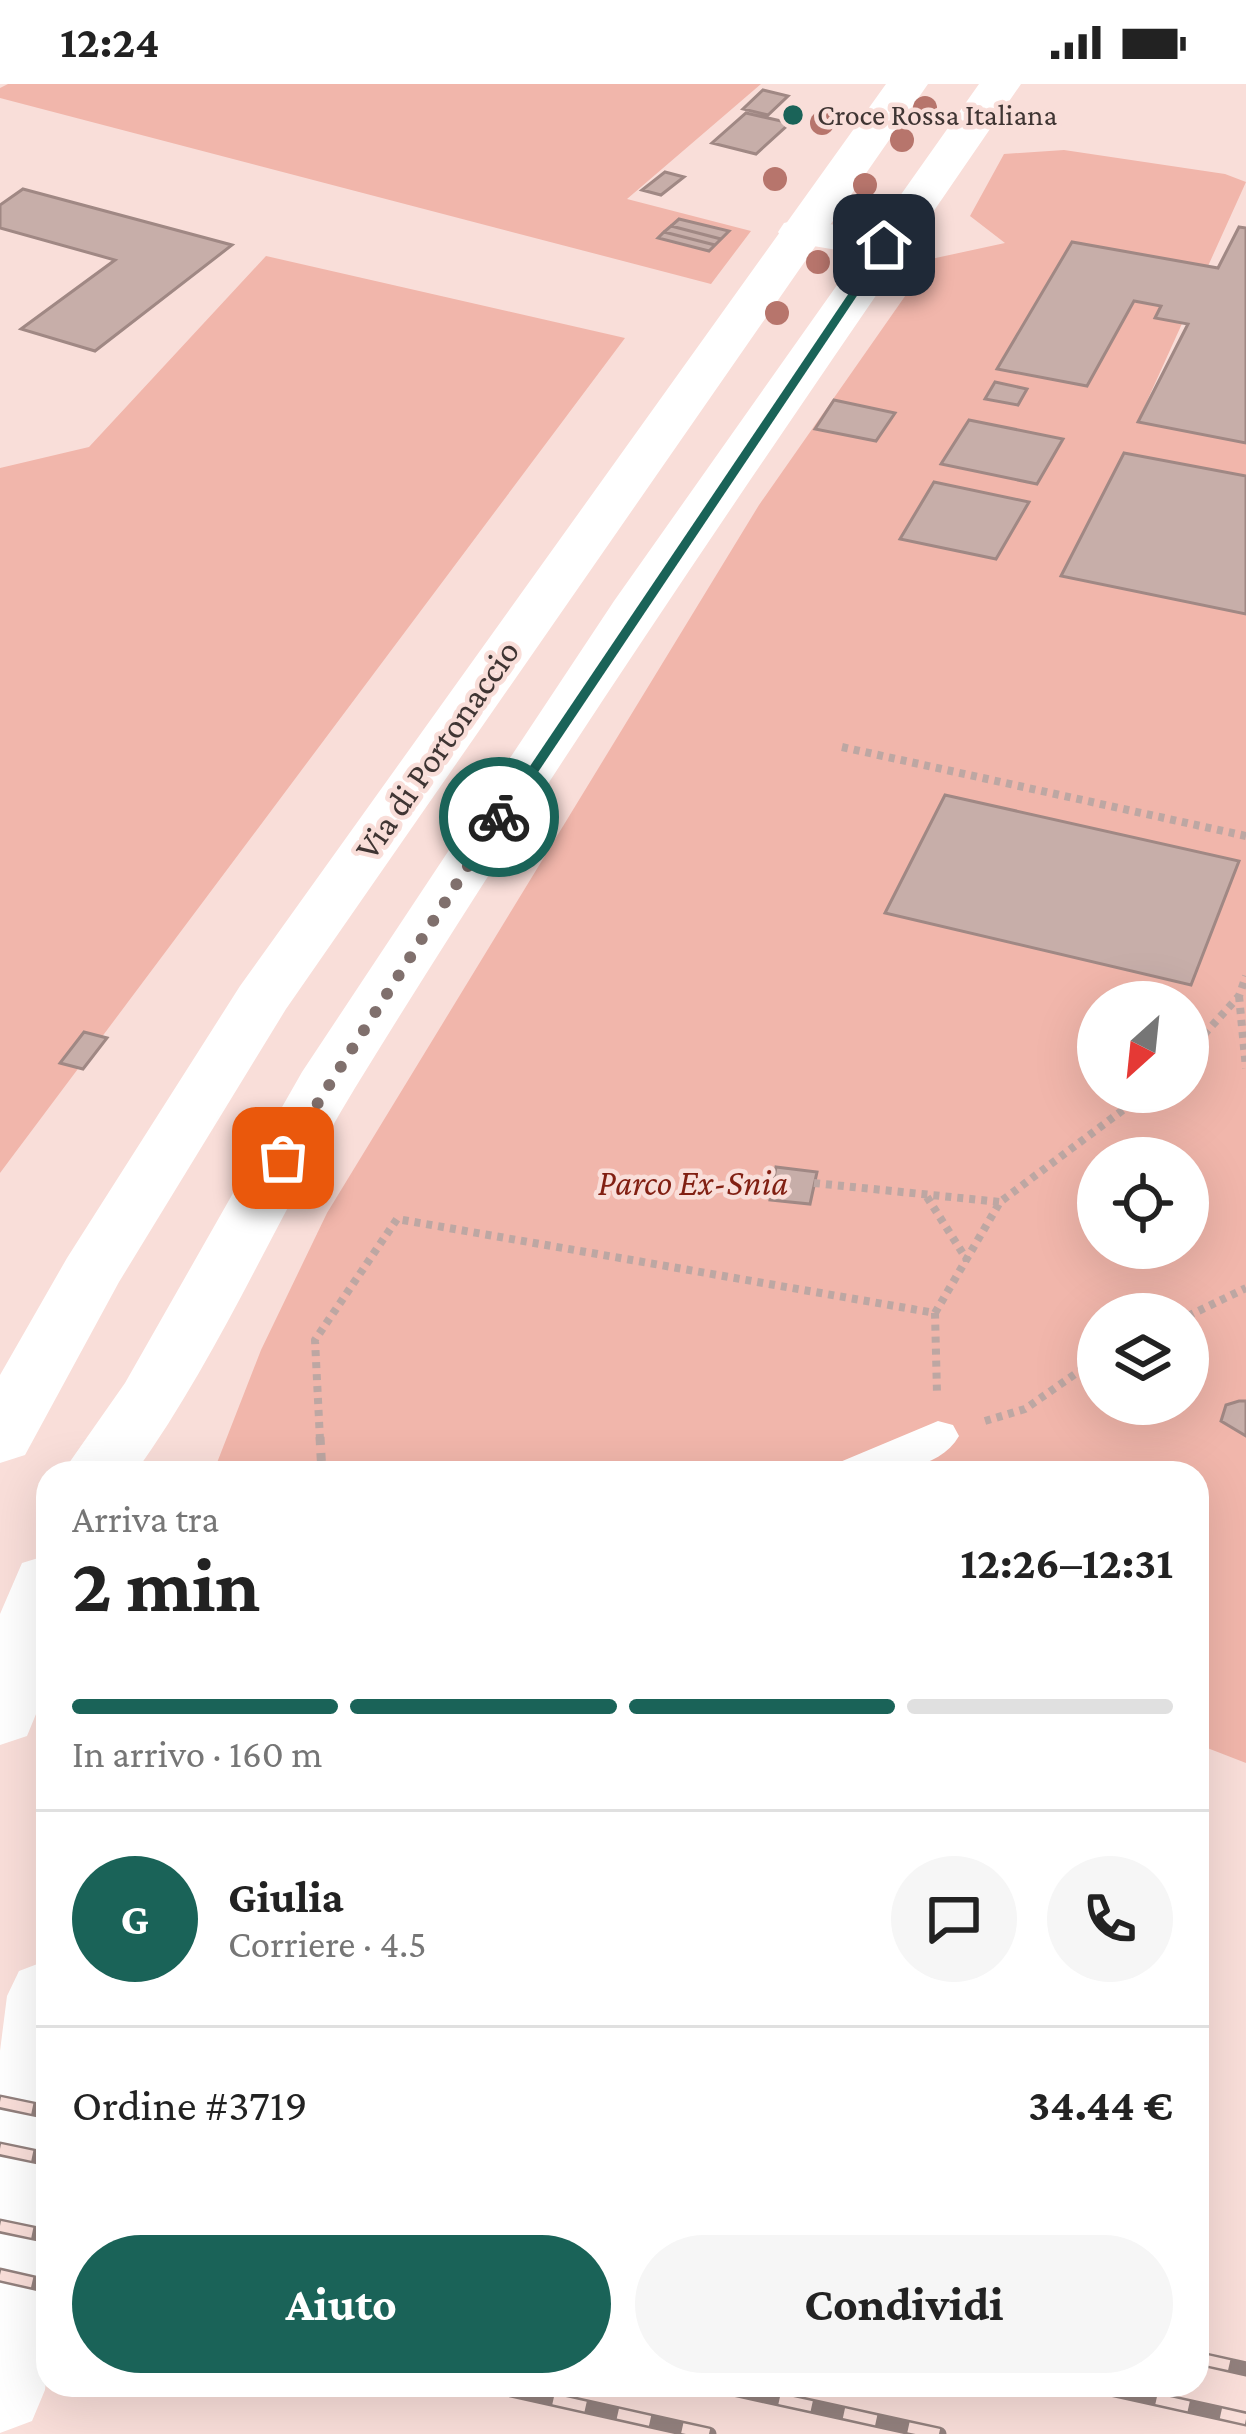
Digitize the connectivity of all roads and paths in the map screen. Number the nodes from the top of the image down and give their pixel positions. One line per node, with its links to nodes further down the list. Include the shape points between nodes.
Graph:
1 (907, 84): 3 (main road, Via di Portonaccio)
2 (1000, 84): 4 (main road)
3 (800, 232): 4 (main road); 10 (main road, Via di Portonaccio)
4 (884, 245): 12 (main road, via 640,601)
5 (842, 747): 6 (path)
6 (1246, 836)
7 (1246, 976): 8 (path)
8 (1239, 995): 9 (path); 11 (path)
9 (1209, 1029)
10 (220, 1061): 12 (main road); 24 (main road, Via di Portonaccio)
11 (1246, 1068)
12 (324, 1087): 22 (main road)
13 (1119, 1113): 16 (path)
14 (814, 1183): 15 (path)
15 (922, 1192): 16 (path); 17 (path)
16 (1000, 1202): 17 (path)
17 (967, 1260): 20 (path)
18 (1246, 1288): 19 (path)
19 (1209, 1306)
20 (935, 1313): 23 (path); 27 (path, via 398,1219 315,1340)
21 (1077, 1372): 23 (path, via 1025,1408)
22 (152, 1398): 25 (main road); 26 (main road)
23 (938, 1436): 28 (lane)
24 (0, 1437)
25 (106, 1461)
26 (144, 1461)
27 (321, 1461)
28 (882, 1461)
29 (36, 1616): 30 (main road)
30 (0, 1714)
31 (36, 2094): 32 (main road)
32 (0, 2390)

